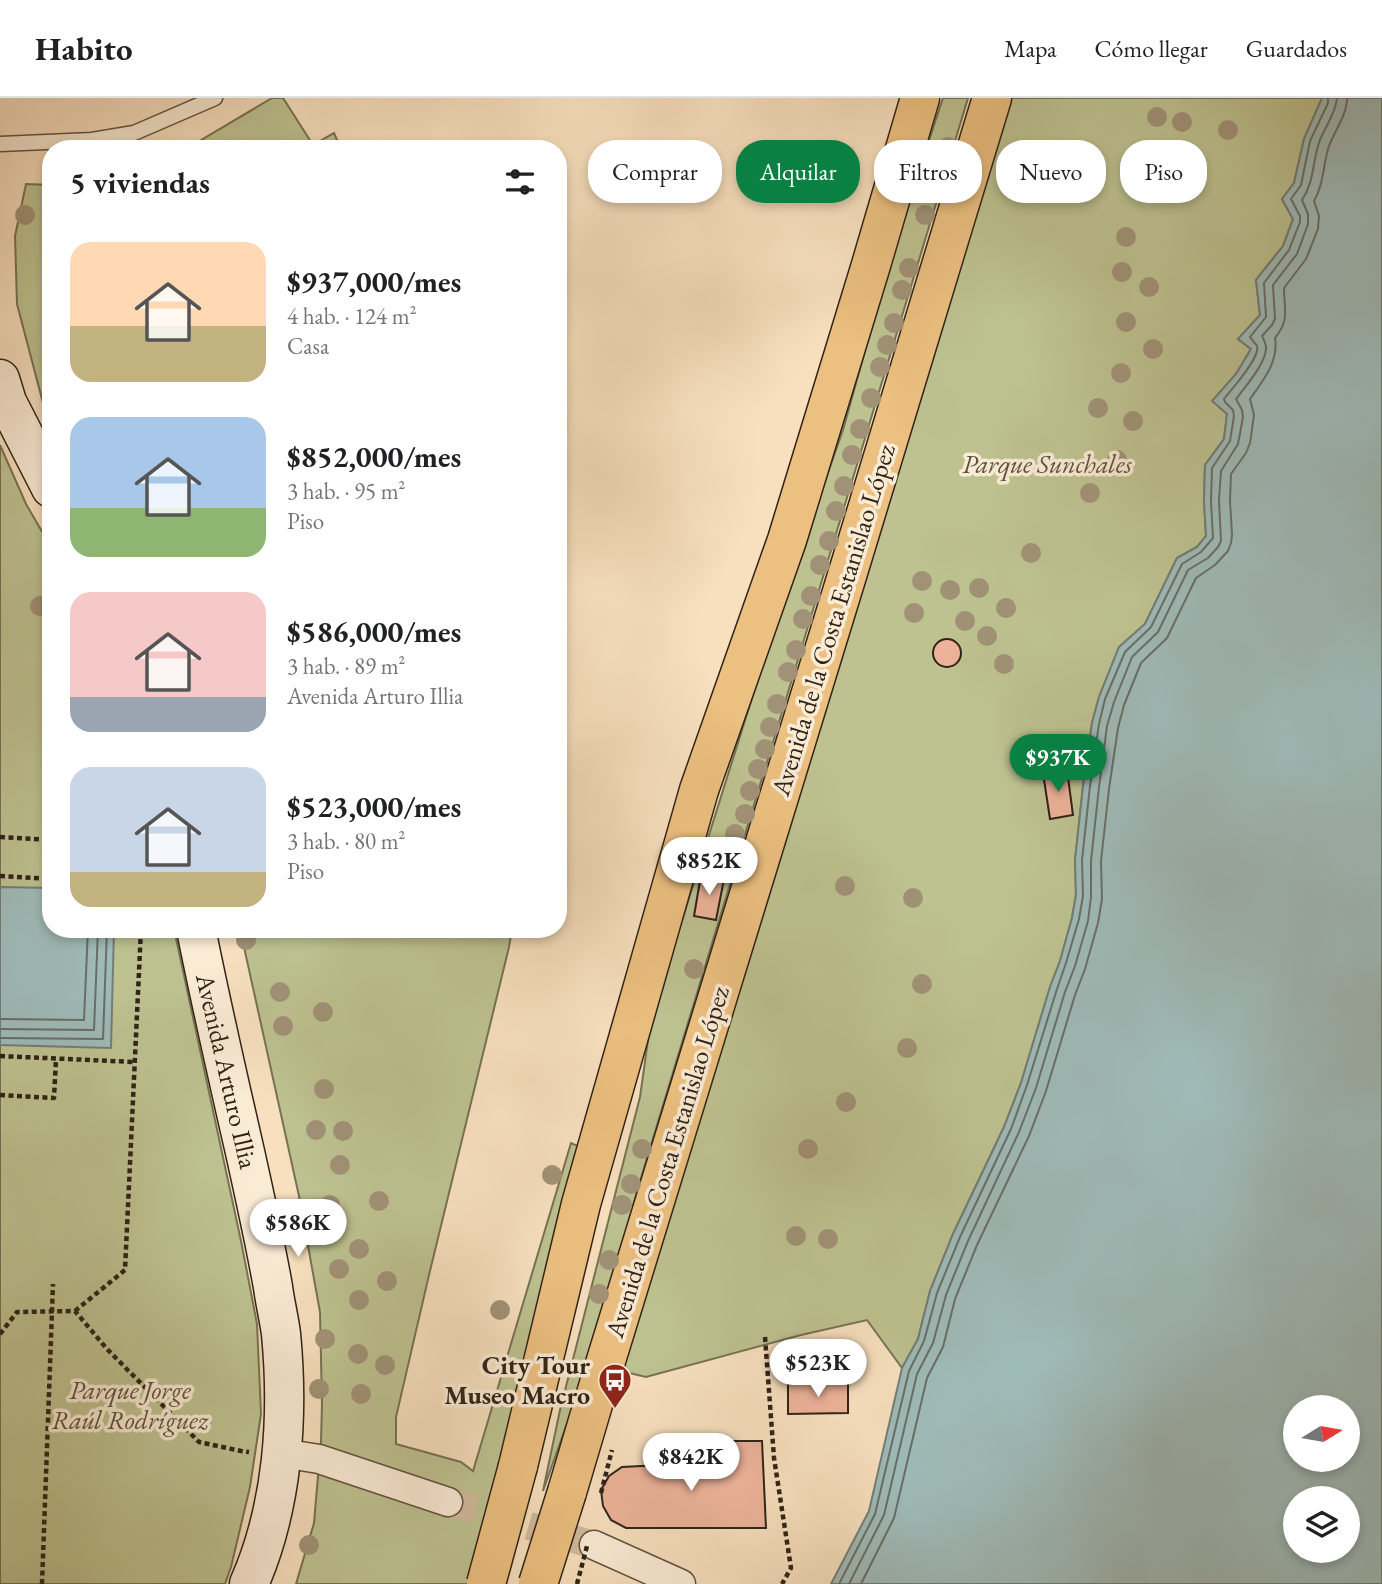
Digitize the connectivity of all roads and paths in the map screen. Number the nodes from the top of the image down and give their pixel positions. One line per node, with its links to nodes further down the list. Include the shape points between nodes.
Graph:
1 (215, 98): 4 (lane, via 134,133)
2 (920, 98): 29 (main road, bridge, via 787,540 699,790 581,1204)
3 (992, 98): 30 (main road, Avenida de la Costa Estanislao López, bridge)
4 (92, 140)
5 (42, 142): 6 (lane)
6 (0, 144)
7 (0, 379): 8 (main road)
8 (42, 470)
9 (0, 837): 10 (path)
10 (42, 839)
11 (0, 876): 12 (path)
12 (42, 878)
13 (141, 938): 17 (path)
14 (198, 938): 24 (main road, Avenida Arturo Illia, via 281,1333)
15 (0, 1056): 16 (path)
16 (56, 1059): 17 (path); 18 (path, via 54,1098)
17 (135, 1062): 21 (path, via 125,1270)
18 (0, 1095)
19 (53, 1284): 20 (path)
20 (52, 1311): 21 (path); 22 (path, via 17,1312); 27 (path)
21 (75, 1311): 24 (path, via 199,1442)
22 (0, 1334)
23 (765, 1338): 32 (path, via 774,1458 792,1567)
24 (282, 1453): 25 (street, via 319,1459); 28 (main road, Avenida Arturo Illia, via 273,1509)
25 (448, 1502)
26 (594, 1545): 31 (street)
27 (42, 1584)
28 (249, 1584)
29 (486, 1584)
30 (538, 1584)
31 (681, 1584)
32 (782, 1584)

